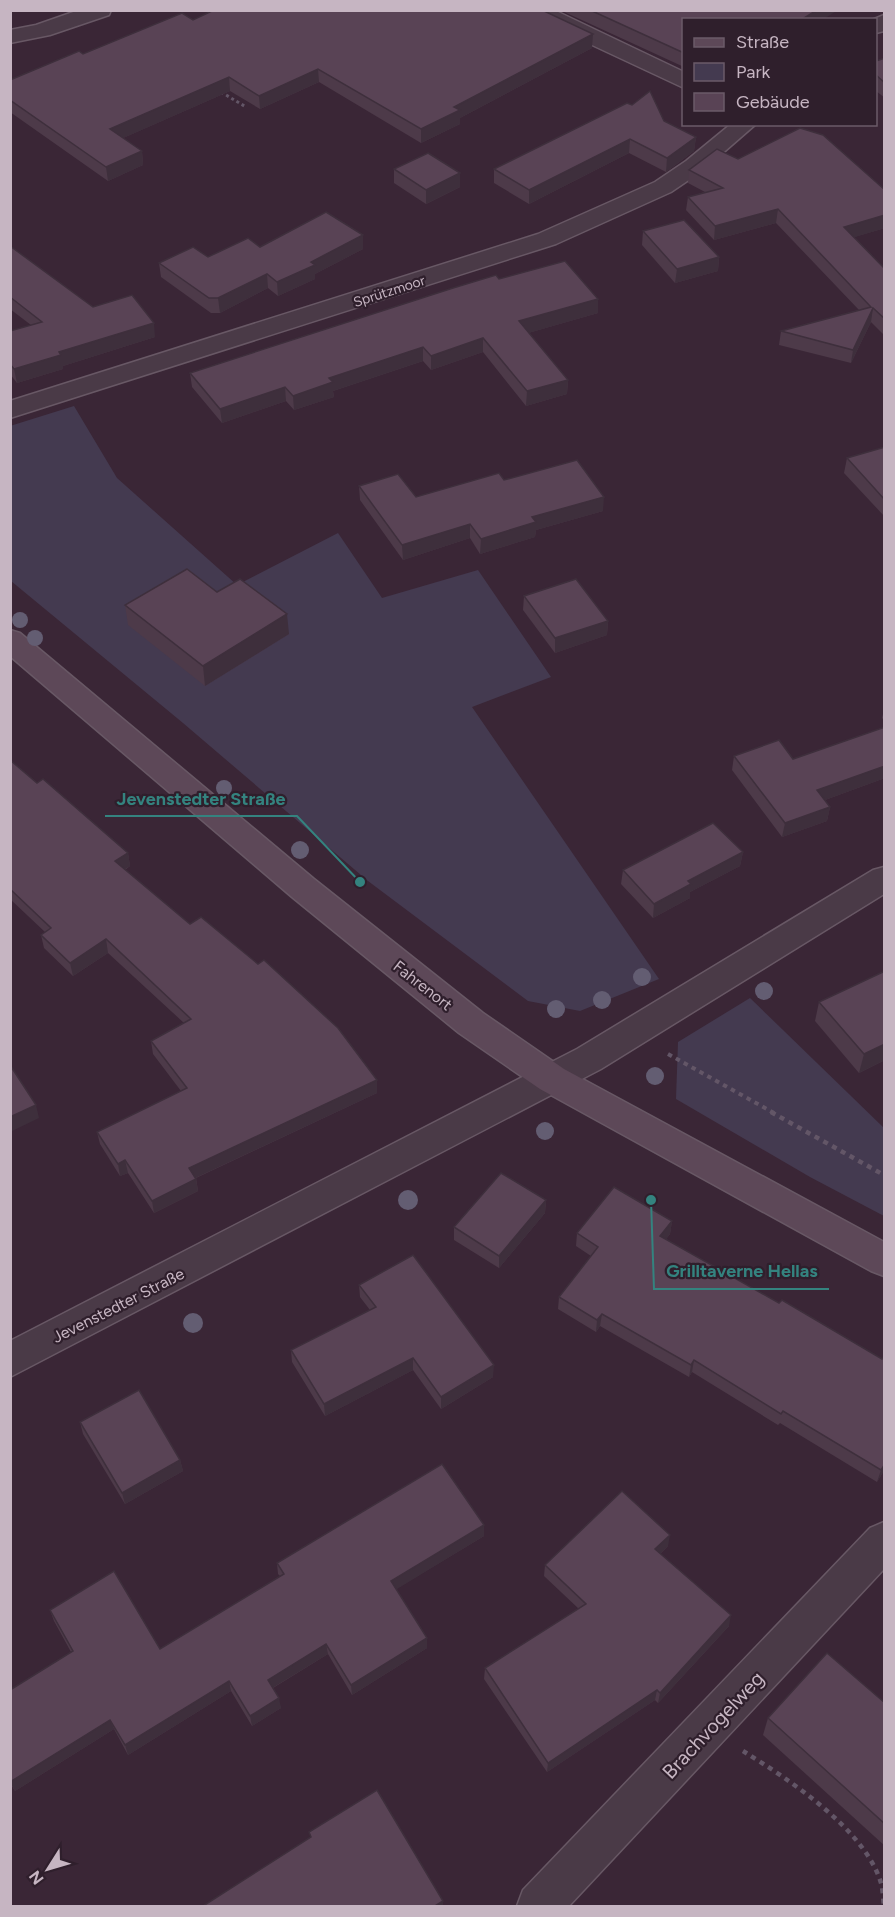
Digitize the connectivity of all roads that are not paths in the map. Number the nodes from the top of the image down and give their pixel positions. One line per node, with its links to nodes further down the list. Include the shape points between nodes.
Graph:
1 (101, 10): 3 (street)
2 (536, 10): 4 (street)
3 (10, 37)
4 (682, 80)
5 (743, 126): 6 (street, Sprützmoor, via 663,187 548,239)
6 (10, 410)
7 (10, 640): 9 (street, Fahrenort, via 367,941 471,1023)
8 (885, 879): 9 (street, Jevenstedter Straße)
9 (552, 1079): 10 (street, Fahrenort); 11 (street, Jevenstedter Straße)
10 (885, 1260)
11 (10, 1360)
12 (885, 1541): 13 (street, Brachvogelweg)
13 (539, 1906)

